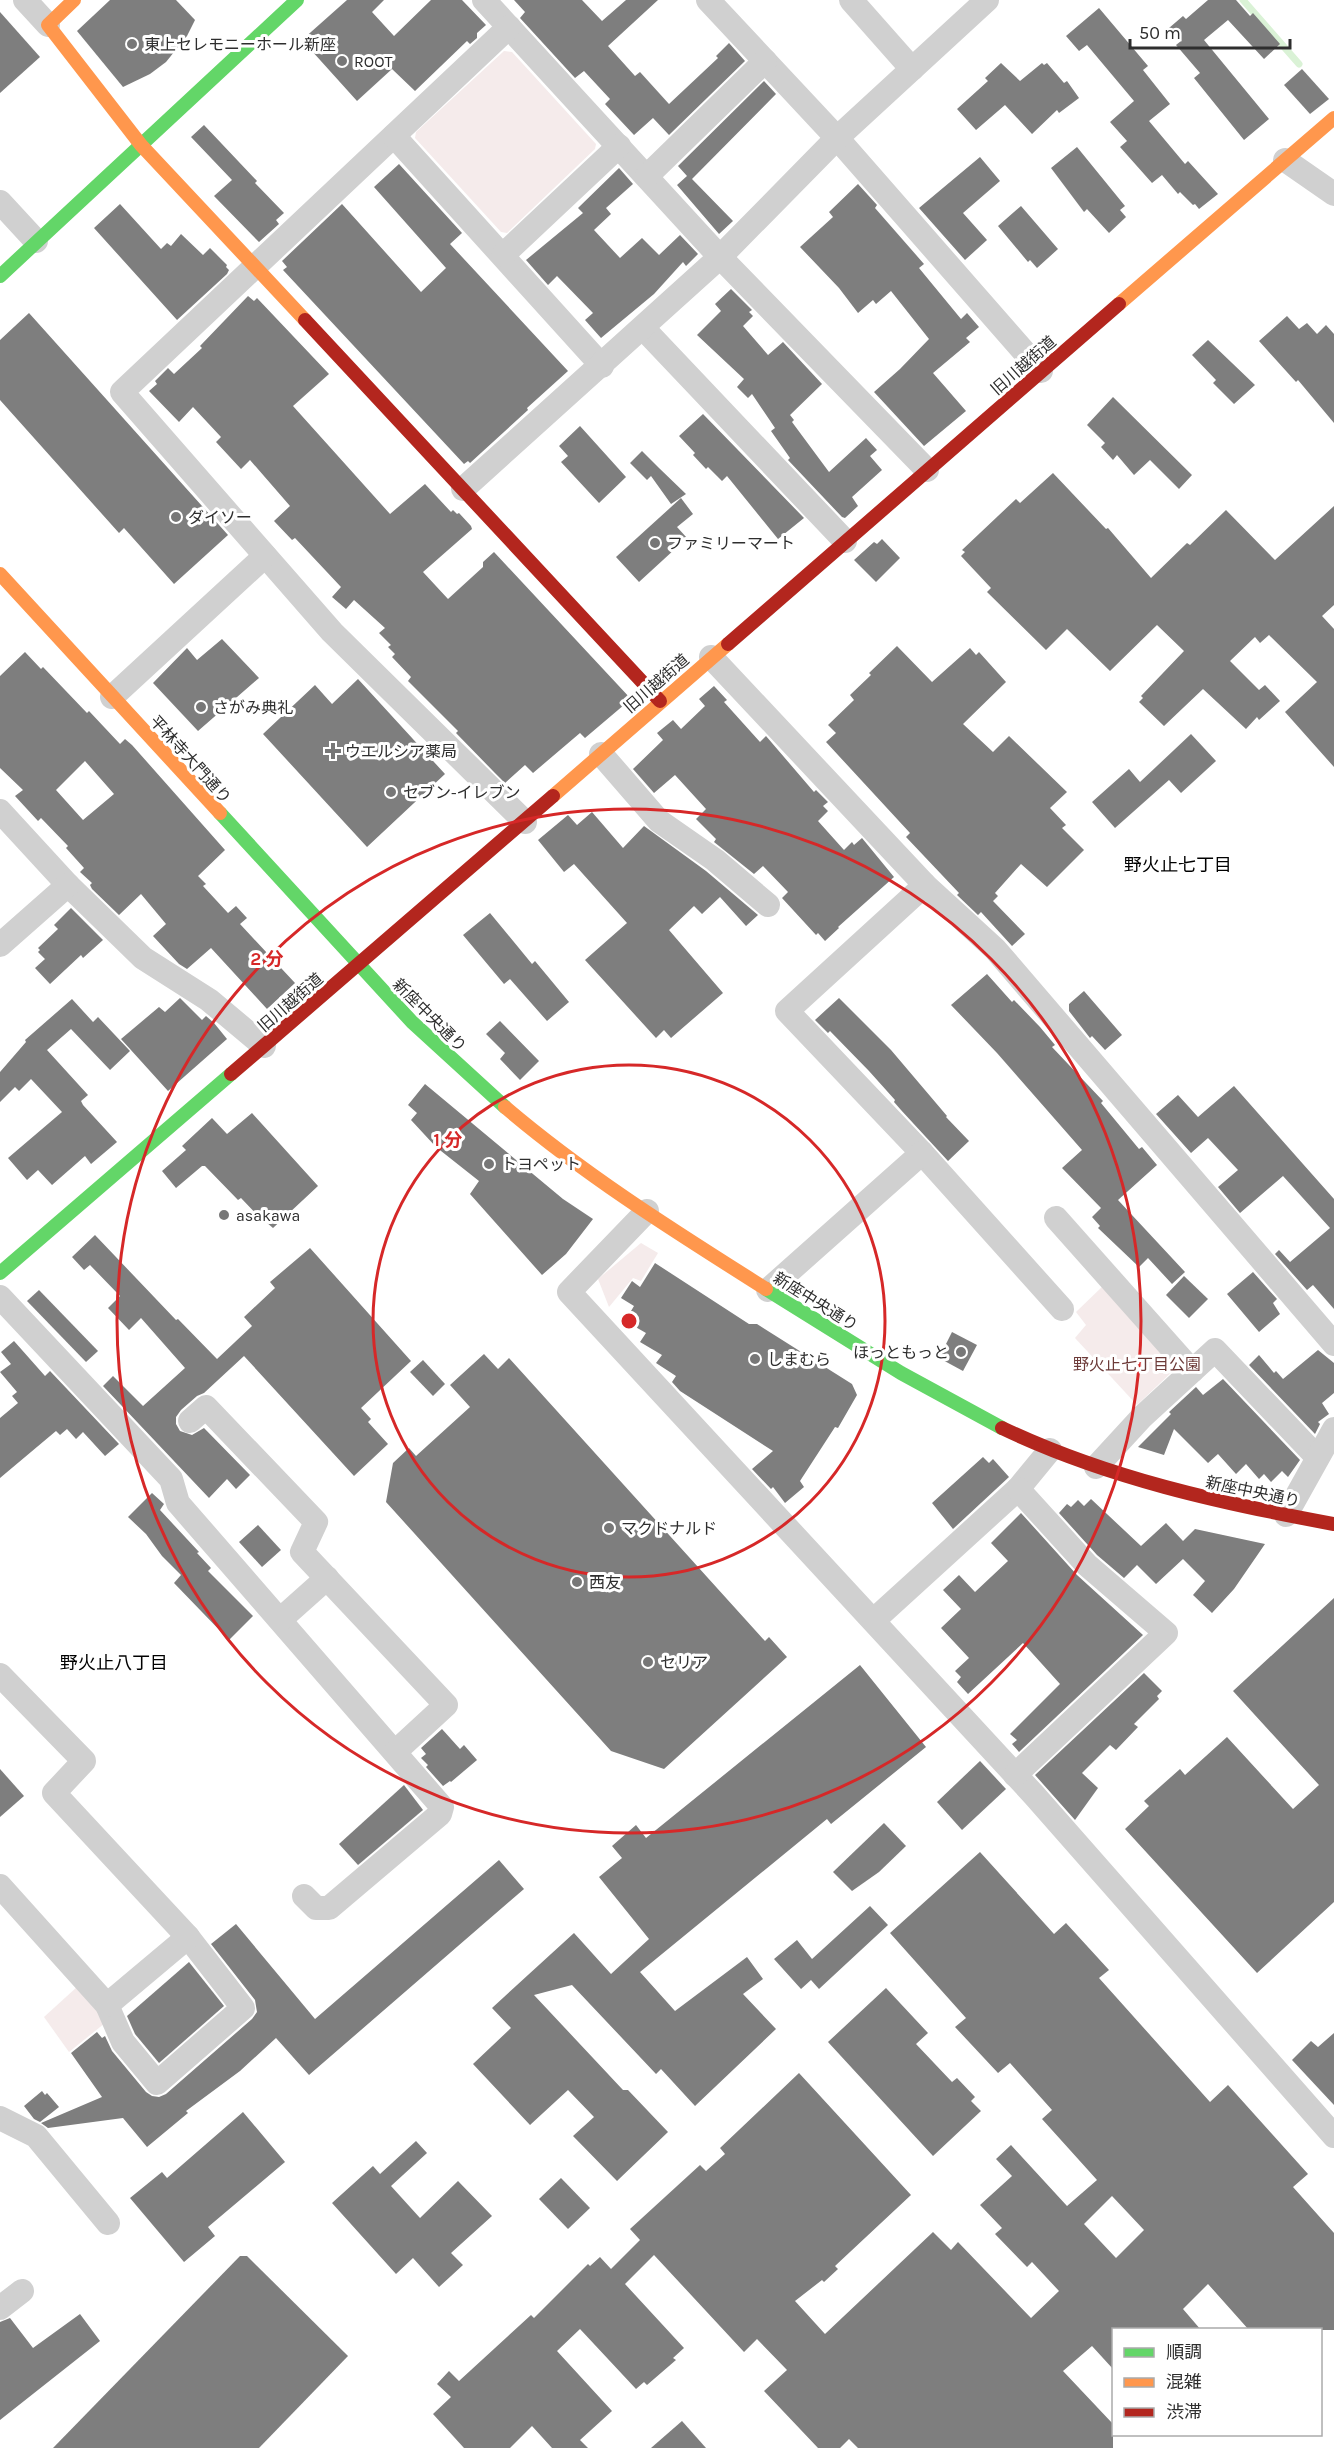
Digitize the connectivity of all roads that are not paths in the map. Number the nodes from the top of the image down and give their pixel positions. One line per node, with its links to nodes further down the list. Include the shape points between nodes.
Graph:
1 (25, 0): 8 (street)
2 (74, 0): 8 (street)
3 (297, 0): 15 (street)
4 (484, 0): 9 (street)
5 (708, 0): 10 (street)
6 (851, 0): 11 (street)
7 (987, 0): 11 (street)
8 (48, 25): 15 (street)
9 (509, 27): 13 (street); 16 (street)
10 (765, 61): 14 (street); 18 (street)
11 (912, 69): 14 (street)
12 (1334, 118): 17 (street, 旧川越街道)
13 (394, 136): 22 (street); 24 (street)
14 (837, 138): 23 (street); 28 (street)
15 (141, 145): 21 (street); 24 (street)
16 (619, 146): 18 (street); 22 (street)
17 (1285, 160): 19 (street); 28 (street, 旧川越街道)
18 (647, 176): 23 (street)
19 (1334, 194)
20 (0, 202): 21 (street)
21 (36, 241): 25 (street)
22 (503, 255): 27 (street)
23 (720, 257): 26 (street); 29 (street)
24 (255, 267): 30 (street); 32 (street, via 122,392)
25 (0, 276)
26 (643, 328): 27 (street); 31 (street)
27 (602, 366): 30 (street)
28 (1041, 371): 29 (street, 旧川越街道)
29 (927, 470): 31 (street, 旧川越街道)
30 (463, 489): 36 (street)
31 (845, 542): 34 (street, 旧川越街道)
32 (265, 556): 35 (street); 39 (street, via 332,632)
33 (0, 574): 35 (street, 平林寺大門通り)
34 (711, 657): 36 (street, 旧川越街道); 41 (street)
35 (112, 697): 44 (street, 平林寺大門通り)
36 (660, 701): 37 (street, 旧川越街道)
37 (601, 754): 39 (street, 旧川越街道); 42 (street, via 659,821 715,860)
38 (0, 811): 40 (street)
39 (525, 822): 44 (street, 旧川越街道)
40 (68, 885): 43 (street); 45 (street, via 143,958 210,1000)
41 (925, 885): 46 (street, via 787,1011); 53 (street, via 995,949)
42 (768, 905)
43 (0, 945)
44 (358, 965): 45 (street, 旧川越街道); 47 (street, 新座中央通り, via 412,1022 499,1102 551,1145)
45 (264, 1046): 49 (street, 旧川越街道)
46 (922, 1153): 50 (street); 52 (street)
47 (647, 1211): 50 (street, 新座中央通り); 65 (street, via 569,1292)
48 (1056, 1218): 54 (street)
49 (0, 1273)
50 (768, 1290): 57 (street, 新座中央通り, via 918,1385)
51 (0, 1298): 64 (street, via 171,1479 178,1503)
52 (1062, 1309)
53 (1334, 1344)
54 (1192, 1371): 58 (street, via 1215,1350); 59 (street)
55 (190, 1421): 63 (street, via 206,1407 316,1522 302,1552)
56 (1334, 1429): 58 (street)
57 (1050, 1450): 59 (street, 新座中央通り); 60 (street)
58 (1317, 1457): 61 (street)
59 (1096, 1467): 61 (street, 新座中央通り, via 1191,1495)
60 (1018, 1489): 65 (street); 68 (street, via 1087,1566 1166,1633)
61 (1286, 1515): 62 (street, 新座中央通り)
62 (1334, 1524)
63 (327, 1578): 64 (street); 67 (street, via 446,1705)
64 (281, 1619): 67 (street)
65 (874, 1620): 68 (street)
66 (0, 1675): 71 (street, via 84,1761 54,1793)
67 (395, 1752): 70 (street, via 442,1807 440,1814 329,1908 316,1908)
68 (1015, 1775): 74 (street)
69 (0, 1886): 72 (street)
70 (304, 1896)
71 (188, 1937): 72 (street); 72 (street, via 243,2008 157,2083 123,2042)
72 (107, 2005)
73 (0, 2118): 75 (street, via 36,2136)
74 (1334, 2136)
75 (108, 2223)
76 (22, 2290): 77 (street)
77 (0, 2308)

